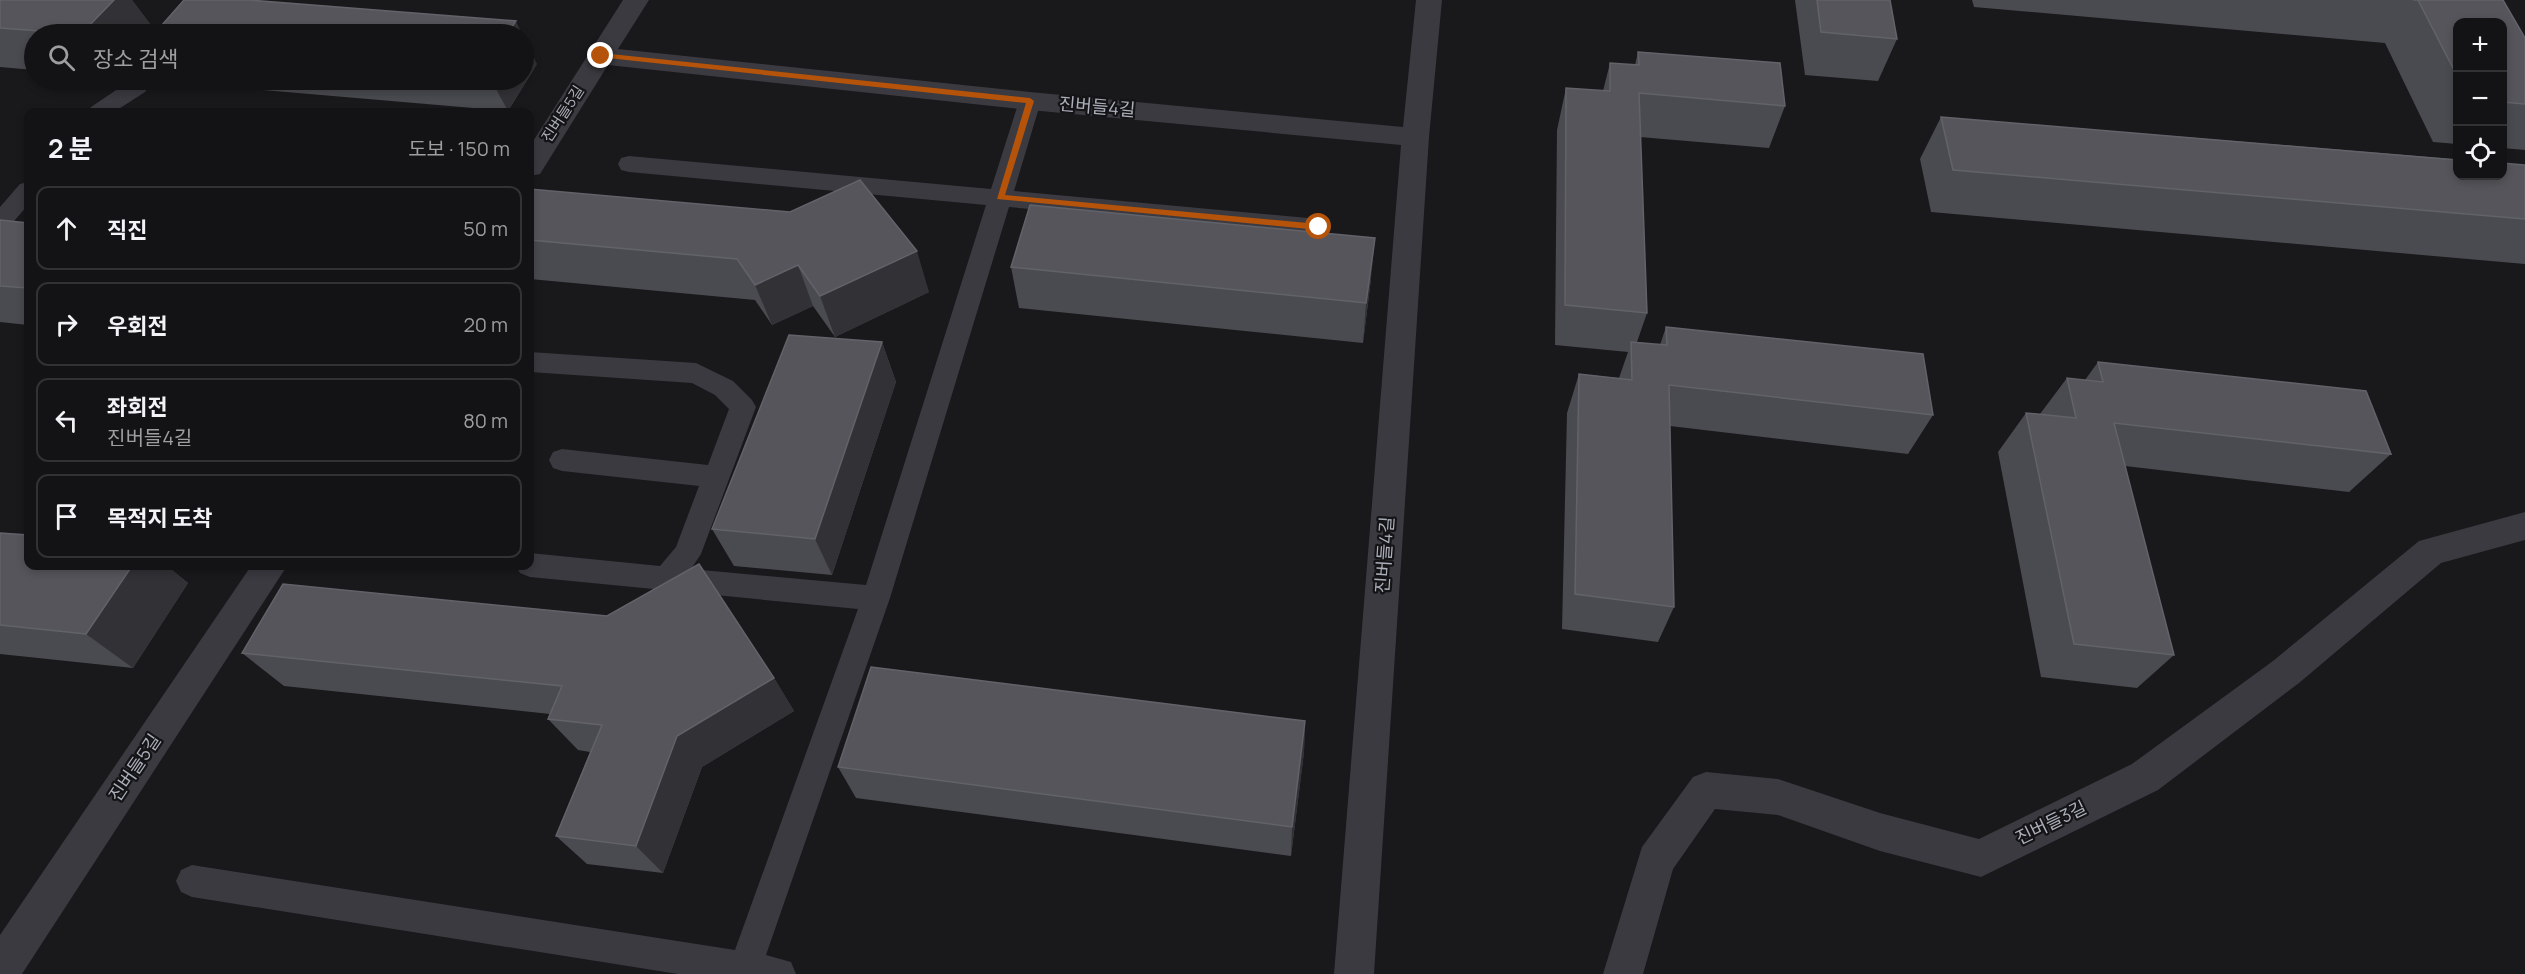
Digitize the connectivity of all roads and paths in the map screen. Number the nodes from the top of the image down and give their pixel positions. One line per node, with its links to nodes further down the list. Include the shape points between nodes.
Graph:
1 (636, 0): 3 (street, 진버들5길)
2 (1429, 0): 7 (street, 진버들4길)
3 (601, 56): 5 (street, 진버들4길); 8 (street, 진버들5길)
4 (132, 90): 6 (lane)
5 (1030, 101): 7 (street, 진버들4길); 11 (lane)
6 (105, 108)
7 (1415, 137): 26 (street, 진버들4길)
8 (534, 161)
9 (629, 164): 11 (lane)
10 (24, 195): 12 (lane)
11 (1000, 197): 13 (lane); 21 (lane)
12 (0, 222)
13 (1319, 227)
14 (534, 362): 16 (lane, via 696,373 724,388 743,407)
15 (562, 460): 16 (lane)
16 (717, 477): 20 (lane, via 687,554)
17 (2525, 526): 27 (street, 진버들3길, via 2431,551 2286,672 2145,777 1981,858 1880,832 1778,797 1706,790 1656,860)
18 (534, 565): 20 (lane)
19 (267, 570): 24 (street, 진버들5길)
20 (666, 579): 21 (lane)
21 (876, 598): 23 (lane)
22 (192, 881): 23 (lane)
23 (746, 968): 25 (lane)
24 (0, 971)
25 (779, 974)
26 (1354, 974)
27 (1623, 974)

